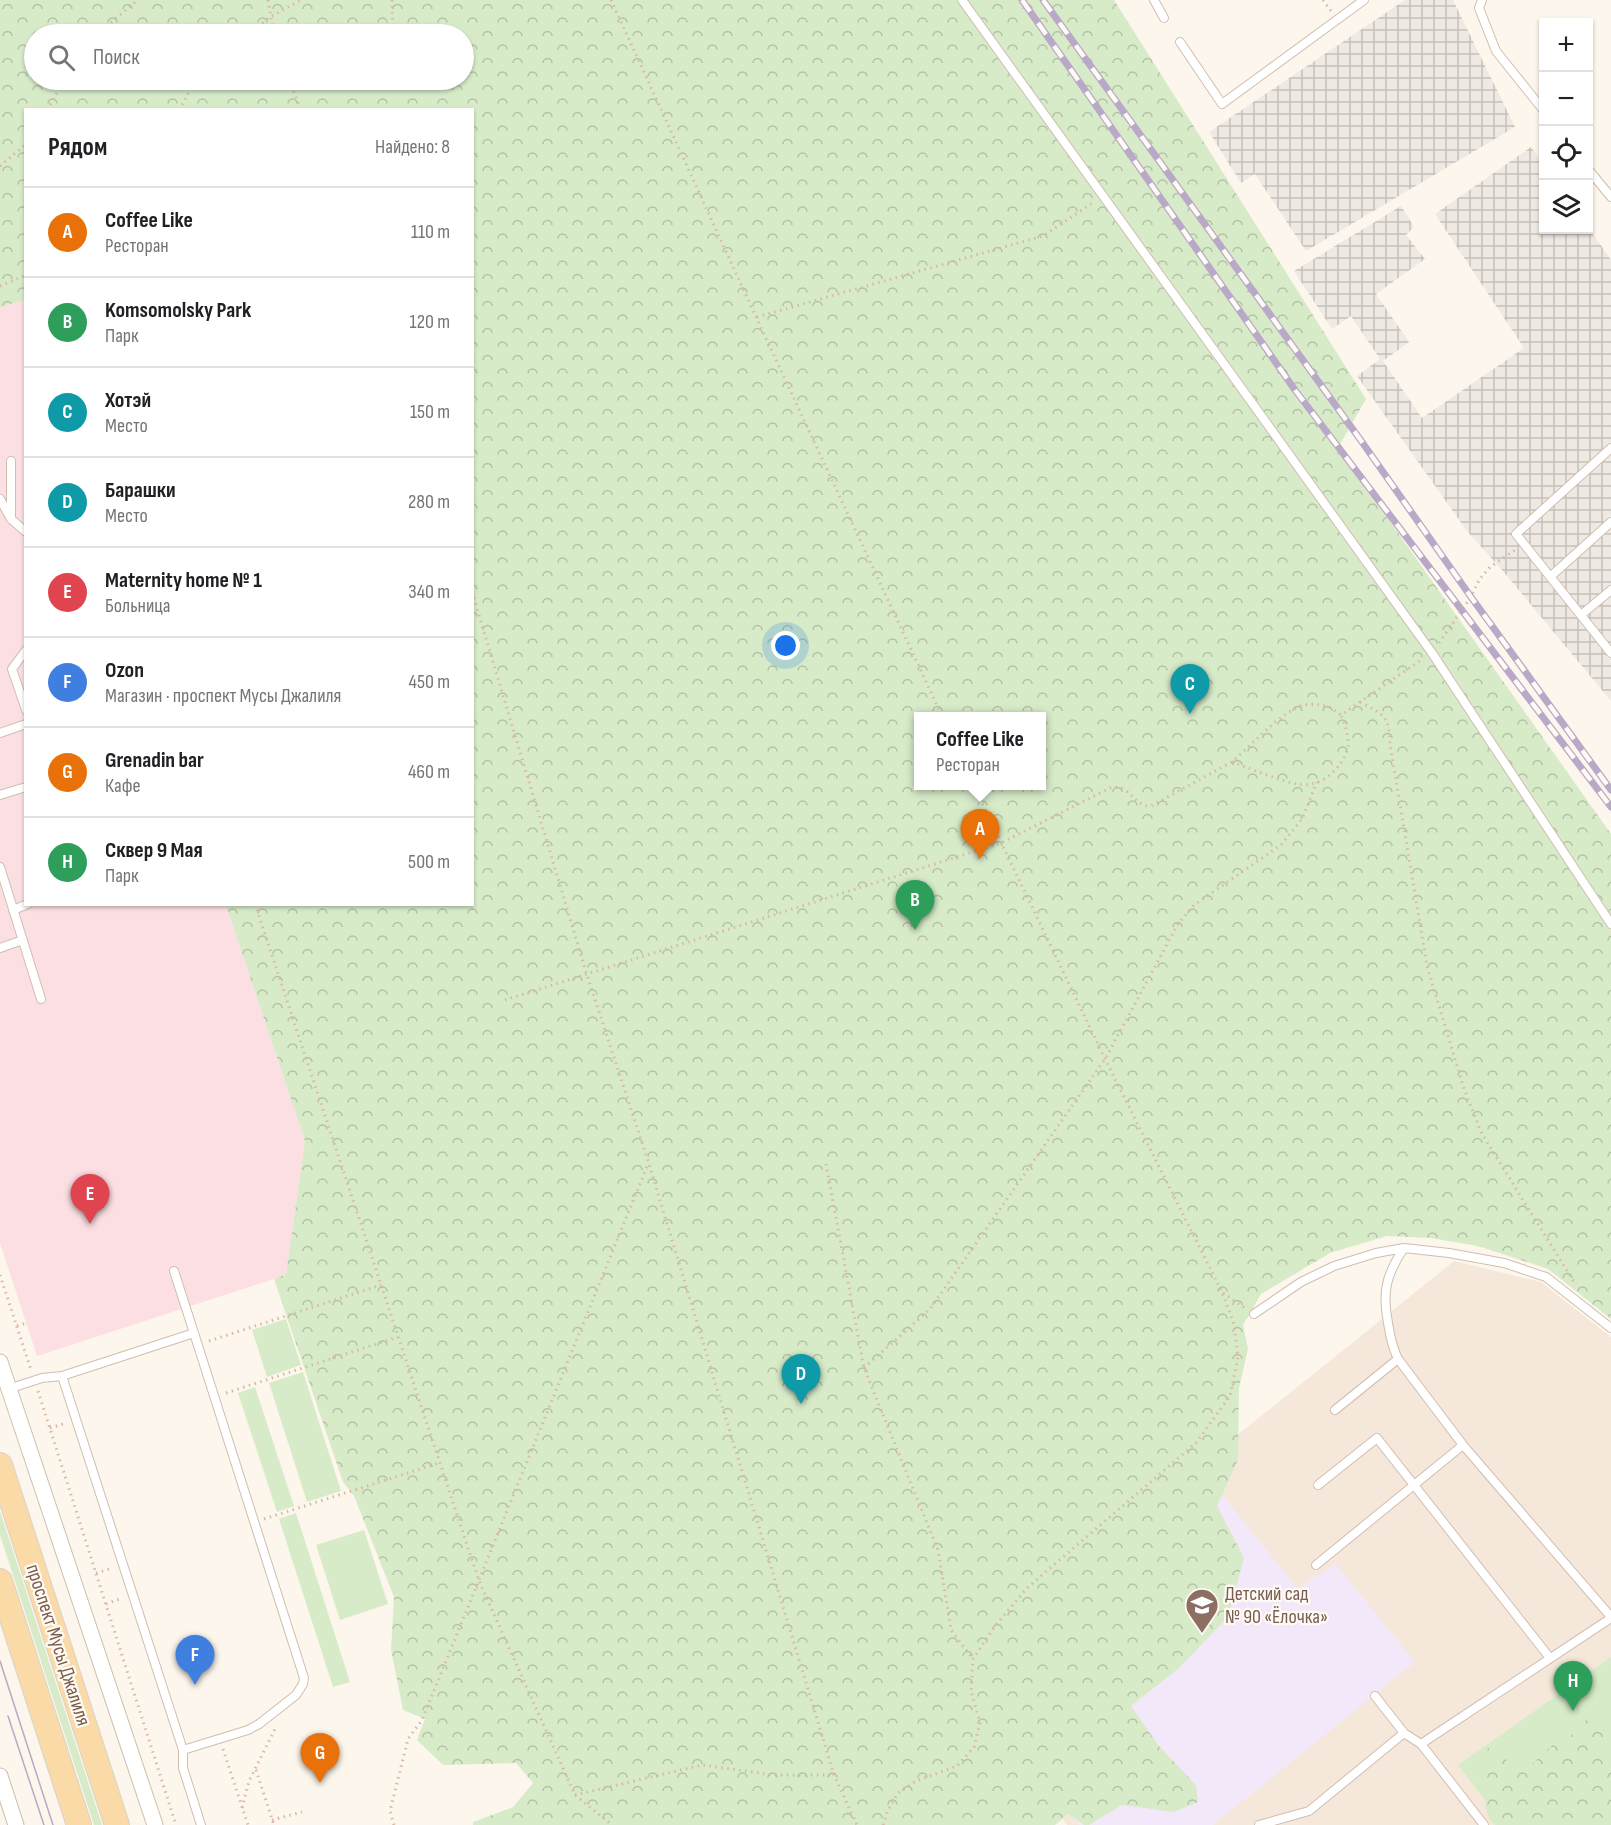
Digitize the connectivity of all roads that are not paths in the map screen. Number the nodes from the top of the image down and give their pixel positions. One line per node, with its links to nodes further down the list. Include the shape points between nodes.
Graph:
1 (962, 0): 29 (lane, via 1432,653)
2 (1154, 0): 5 (lane)
3 (1364, 0): 6 (lane, via 1222,104)
4 (1482, 0): 7 (lane, via 1479,8 1496,51)
5 (1164, 18)
6 (1180, 42)
7 (1539, 105)
8 (1593, 175): 9 (lane)
9 (1611, 197)
10 (1611, 448): 16 (lane, via 1516,534)
11 (11, 461): 13 (lane)
12 (0, 499): 13 (lane)
13 (11, 519): 15 (lane)
14 (1611, 522): 16 (lane)
15 (24, 530)
16 (1550, 577): 18 (lane)
17 (1611, 590): 18 (lane)
18 (1581, 615): 20 (lane)
19 (24, 653): 21 (lane, via 12,669)
20 (1611, 653)
21 (24, 704)
22 (24, 725): 23 (lane)
23 (0, 733)
24 (24, 788): 25 (lane)
25 (0, 795)
26 (0, 867): 28 (lane)
27 (24, 906): 28 (lane)
28 (13, 910): 30 (lane)
29 (1611, 924)
30 (23, 940): 31 (lane); 32 (lane)
31 (0, 948)
32 (41, 999)
33 (1404, 1248): 35 (lane, via 1334,1266 1301,1282); 36 (lane, via 1504,1263 1546,1277); 38 (lane, via 1392,1265 1384,1302 1391,1345)
34 (174, 1271): 37 (lane)
35 (1254, 1314)
36 (1611, 1328)
37 (194, 1333): 40 (lane); 54 (lane, via 304,1678 301,1689 289,1701 254,1727)
38 (1398, 1359): 42 (lane); 43 (lane)
39 (0, 1362): 41 (street)
40 (62, 1376): 41 (lane); 54 (lane)
41 (8, 1389): 59 (street)
42 (1335, 1410)
43 (1462, 1445): 46 (lane); 49 (lane)
44 (0, 1465): 58 (main road, проспект Мусы Джалиля)
45 (1318, 1485): 46 (lane, via 1377,1437)
46 (1415, 1485): 47 (lane); 50 (lane)
47 (1316, 1565)
48 (0, 1581): 57 (main road, проспект Мусы Джалиля)
49 (1611, 1617): 50 (lane)
50 (1550, 1658): 53 (lane)
51 (1375, 1696): 52 (lane)
52 (1404, 1733): 53 (lane); 61 (lane, via 1309,1810)
53 (1421, 1744): 62 (lane)
54 (183, 1750): 60 (lane, via 183,1768)
55 (1, 1780): 56 (street)
56 (16, 1825)
57 (79, 1825)
58 (117, 1825)
59 (154, 1825)
60 (201, 1825)
61 (1259, 1825)
62 (1484, 1825)

